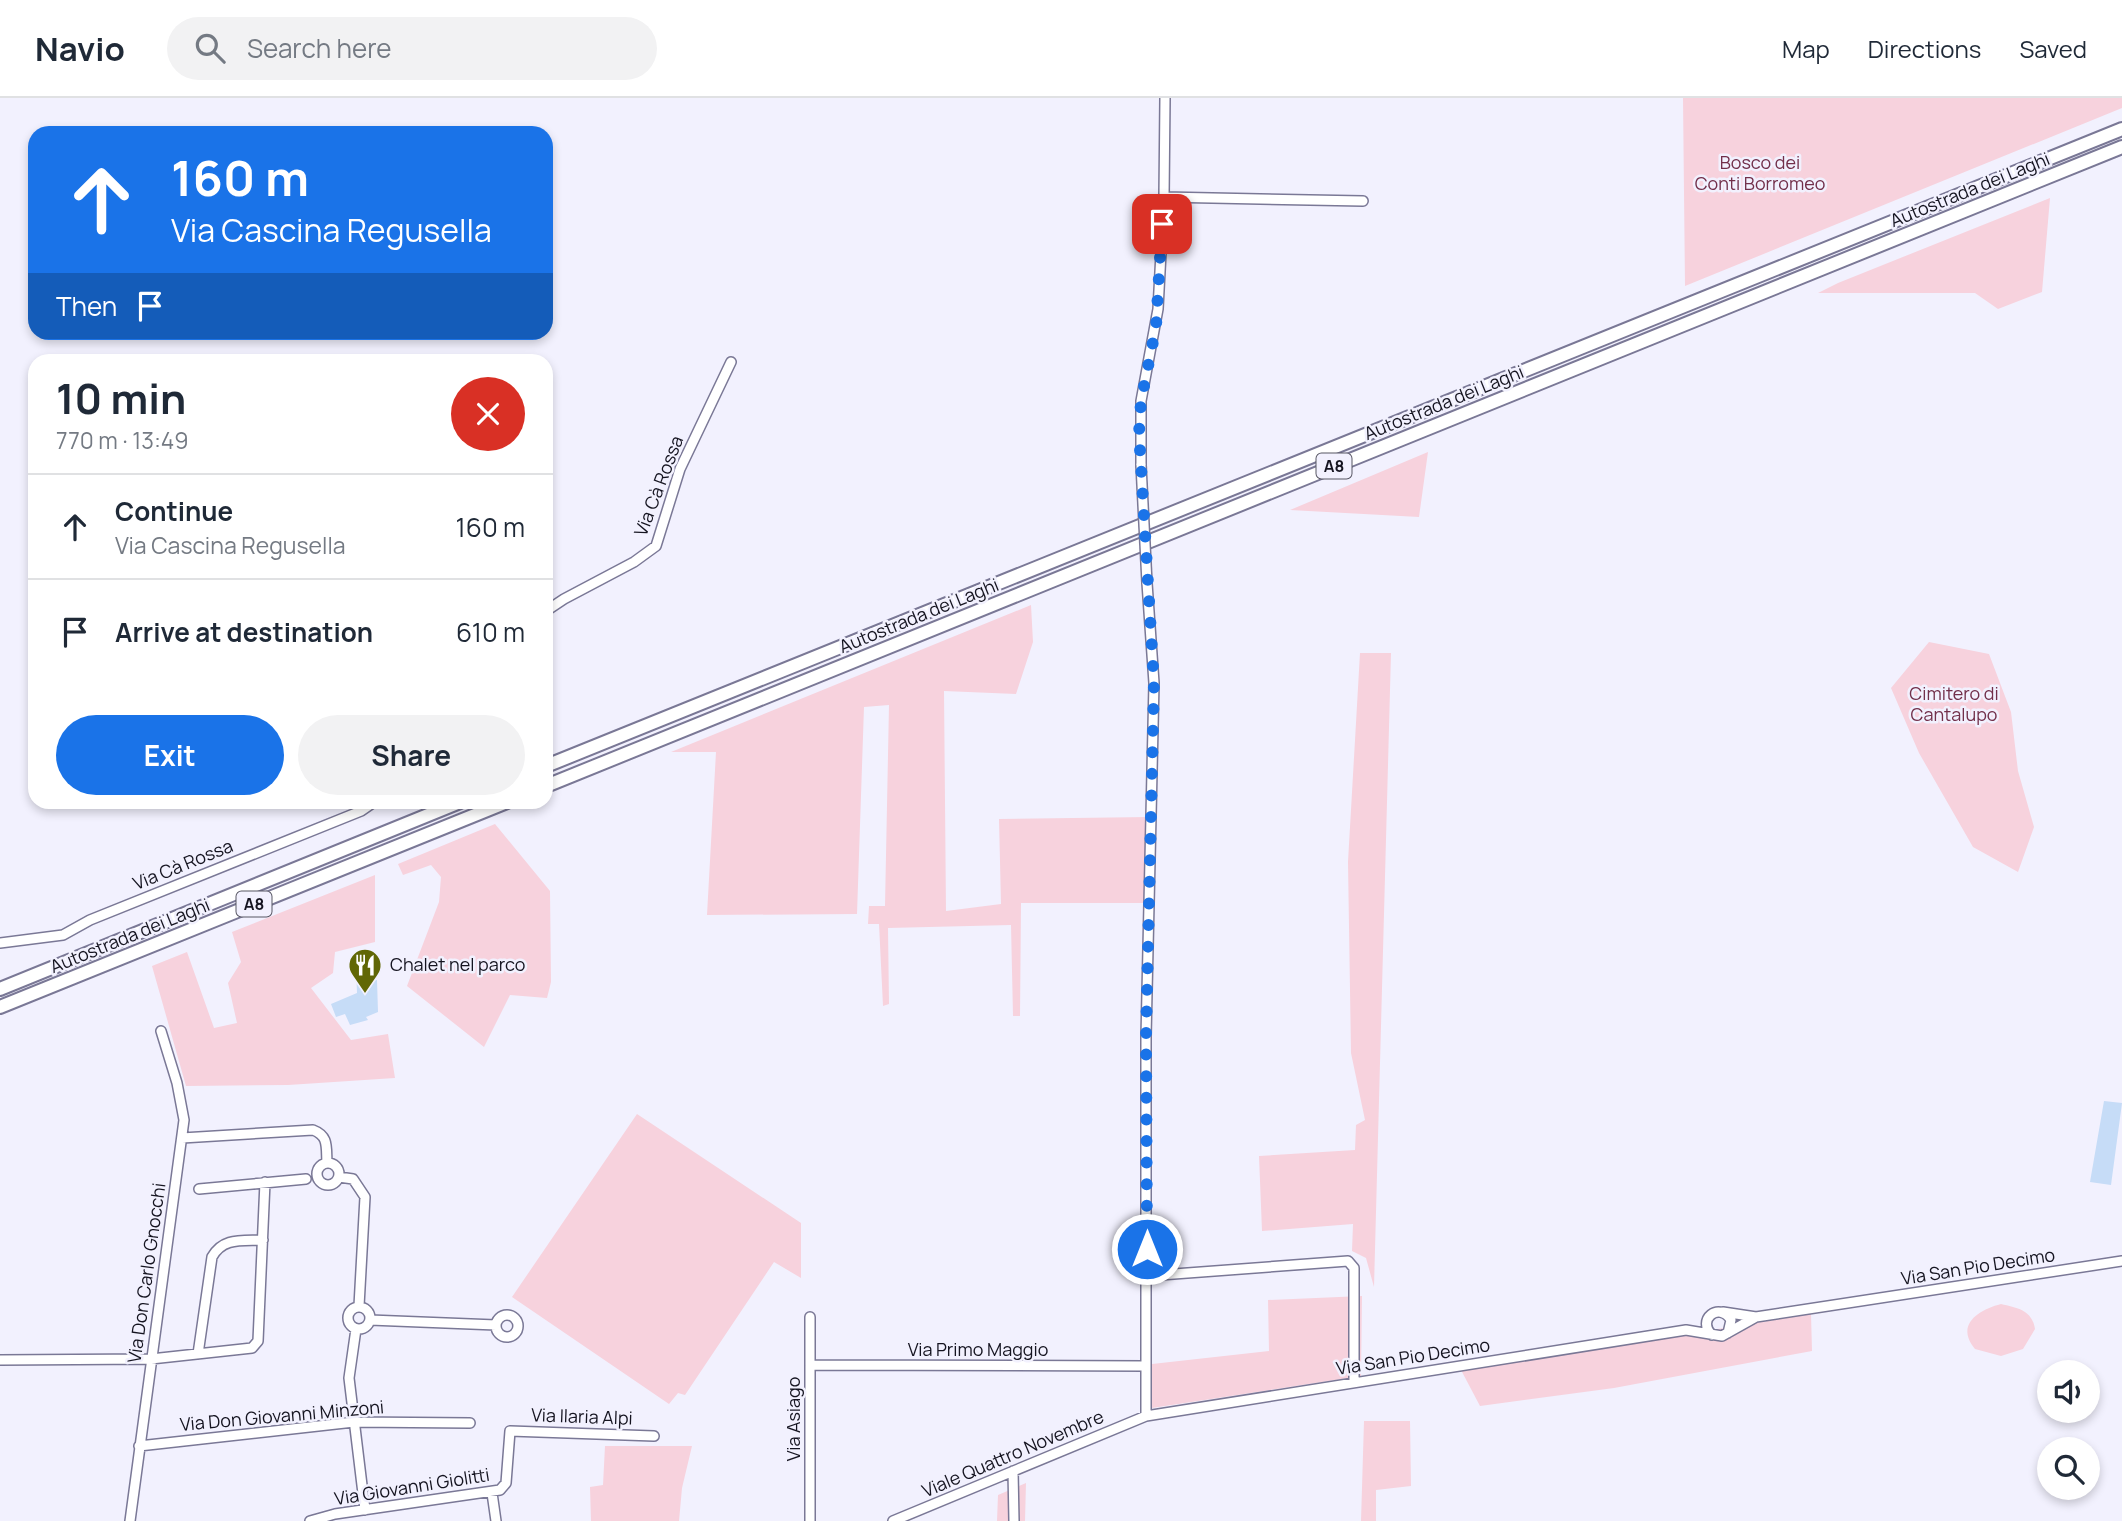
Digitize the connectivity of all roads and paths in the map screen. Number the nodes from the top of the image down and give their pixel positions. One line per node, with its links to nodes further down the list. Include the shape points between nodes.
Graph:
1 (1165, 98): 4 (street)
2 (2122, 129): 8 (highway, Autostrada dei Laghi / A8)
3 (2122, 146): 9 (highway, Autostrada dei Laghi / A8)
4 (1164, 197): 5 (street); 25 (street, bridge, via 1156,327 1141,401 1140,465 1154,683 1146,1037)
5 (1363, 201)
6 (730, 362): 7 (street, Via Cà Rossa, via 680,469 656,546)
7 (553, 606)
8 (553, 763)
9 (553, 783)
10 (363, 809): 13 (street, Via Cà Rossa, via 63,935)
11 (443, 809): 14 (highway, Autostrada dei Laghi / A8)
12 (490, 809): 15 (highway, Autostrada dei Laghi / A8)
13 (0, 943)
14 (0, 989)
15 (0, 1007)
16 (161, 1031): 17 (street, Via Don Carlo Gnocchi, via 177,1083 184,1121)
17 (181, 1138): 18 (street, via 313,1130 326,1139); 38 (street, Via Don Carlo Gnocchi)
18 (327, 1163): 19 (street, via 337,1167); 19 (street, via 318,1170 321,1183 332,1185)
19 (339, 1177): 26 (street, via 353,1178 365,1197)
20 (306, 1179): 21 (street)
21 (265, 1182): 22 (street); 23 (street)
22 (199, 1189)
23 (263, 1240): 37 (street, via 229,1241 217,1247); 37 (street, via 258,1341 252,1348)
24 (2122, 1261): 30 (street, Via San Pio Decimo)
25 (1147, 1276): 41 (street); 42 (street, via 1348,1261 1354,1268)
26 (359, 1307): 31 (street, via 367,1309); 33 (street, via 352,1309 348,1318)
27 (1723, 1312): 28 (street, Via San Pio Decimo); 30 (street, Via San Pio Decimo); 35 (street, via 1731,1320)
28 (1710, 1314): 34 (street, Via San Pio Decimo); 36 (street, via 1706,1326)
29 (810, 1317): 40 (street, Via Asiago)
30 (1756, 1317): 35 (street, Via San Pio Decimo)
31 (370, 1320): 32 (street); 33 (street)
32 (496, 1325)
33 (356, 1329): 44 (street, via 349,1378)
34 (1686, 1330): 36 (street, Via San Pio Decimo); 42 (street, Via San Pio Decimo)
35 (1726, 1334): 36 (street, Via San Pio Decimo)
36 (1714, 1336)
37 (198, 1354): 38 (street)
38 (151, 1359): 39 (street); 48 (street, Via Don Carlo Gnocchi)
39 (0, 1360)
40 (810, 1366): 41 (street, Via Primo Maggio); 56 (street, Via Asiago)
41 (1145, 1366): 43 (street)
42 (1354, 1382): 43 (street, Via San Pio Decimo)
43 (1146, 1416): 49 (street, Viale Quattro Novembre)
44 (354, 1422): 45 (street, Via Don Giovanni Minzoni); 48 (street, Via Don Giovanni Minzoni); 51 (street)
45 (470, 1423)
46 (510, 1431): 47 (street, Via Ilaria Alpi); 50 (street, Via Giovanni Giolitti, via 506,1483)
47 (654, 1436)
48 (139, 1446): 53 (street, Via Don Carlo Gnocchi)
49 (1013, 1471): 57 (street, Viale Quattro Novembre); 58 (street)
50 (492, 1493): 51 (street, Via Giovanni Giolitti); 55 (street)
51 (365, 1510): 52 (street, Via Giovanni Giolitti)
52 (322, 1519): 54 (street, Via Giovanni Giolitti)
53 (130, 1521)
54 (310, 1521)
55 (496, 1521)
56 (810, 1521)
57 (894, 1521)
58 (1014, 1521)

